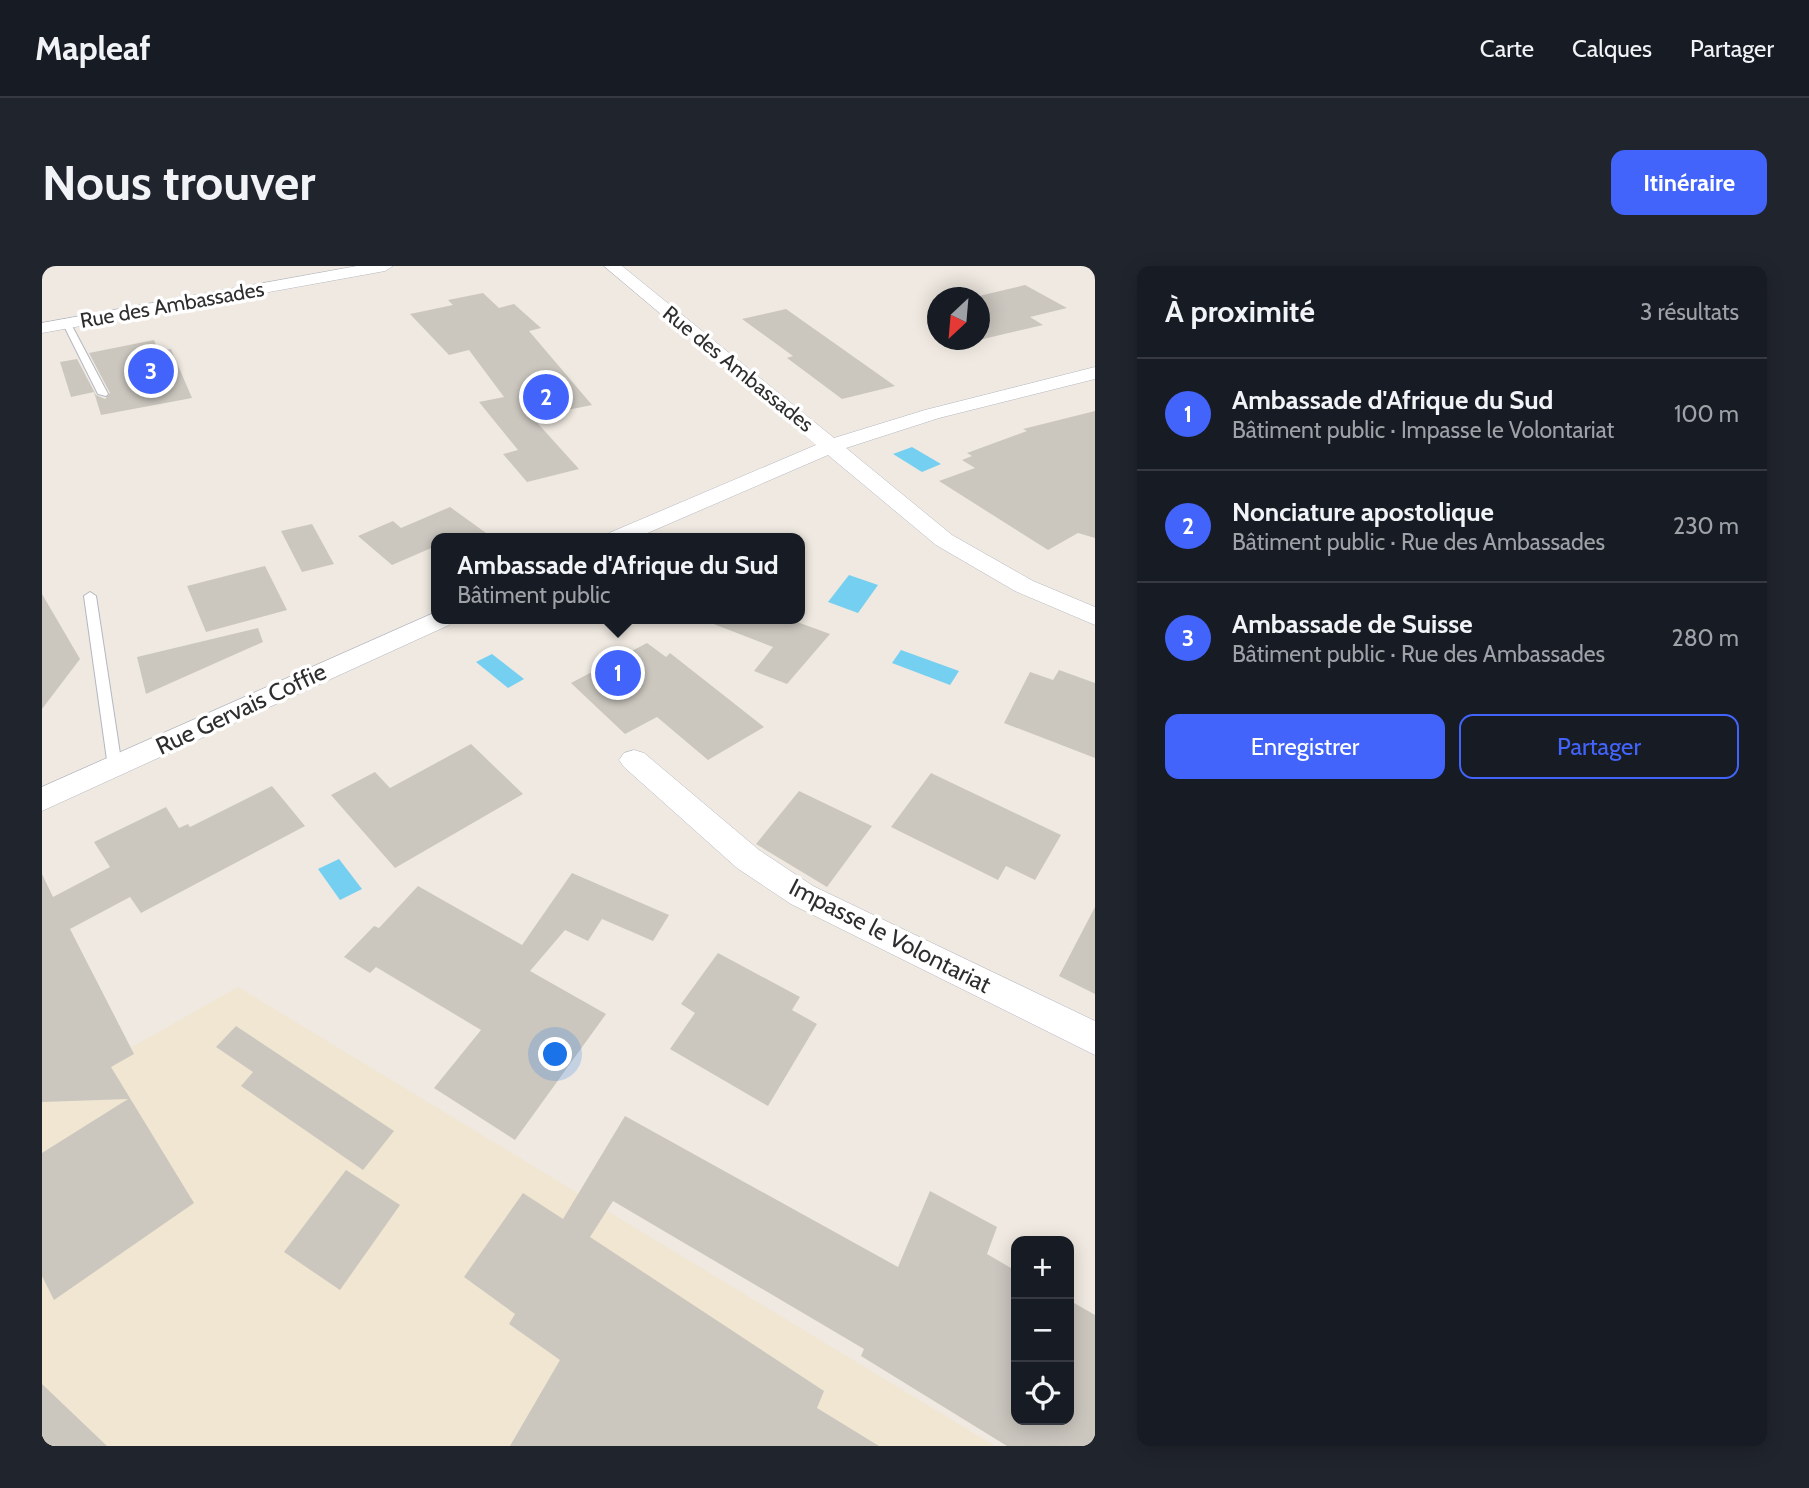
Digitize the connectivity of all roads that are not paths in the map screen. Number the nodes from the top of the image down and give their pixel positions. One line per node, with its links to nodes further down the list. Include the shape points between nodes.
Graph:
1 (385, 266): 3 (street, Rue des Ambassades)
2 (612, 266): 7 (street, Rue des Ambassades)
3 (67, 324): 4 (street, Rue des Ambassades); 6 (lane)
4 (42, 328)
5 (1095, 373): 7 (street, via 932,414)
6 (103, 394)
7 (831, 446): 8 (street); 10 (street, Rue des Ambassades, via 944,540 1024,586)
8 (629, 533)
9 (90, 596): 13 (lane)
10 (1095, 617)
11 (431, 623): 13 (street, Rue Gervais Coffie)
12 (634, 760): 15 (street, Impasse le Volontariat, via 748,859 802,895)
13 (115, 767): 14 (street, Rue Gervais Coffie)
14 (42, 800)
15 (1095, 1039)

